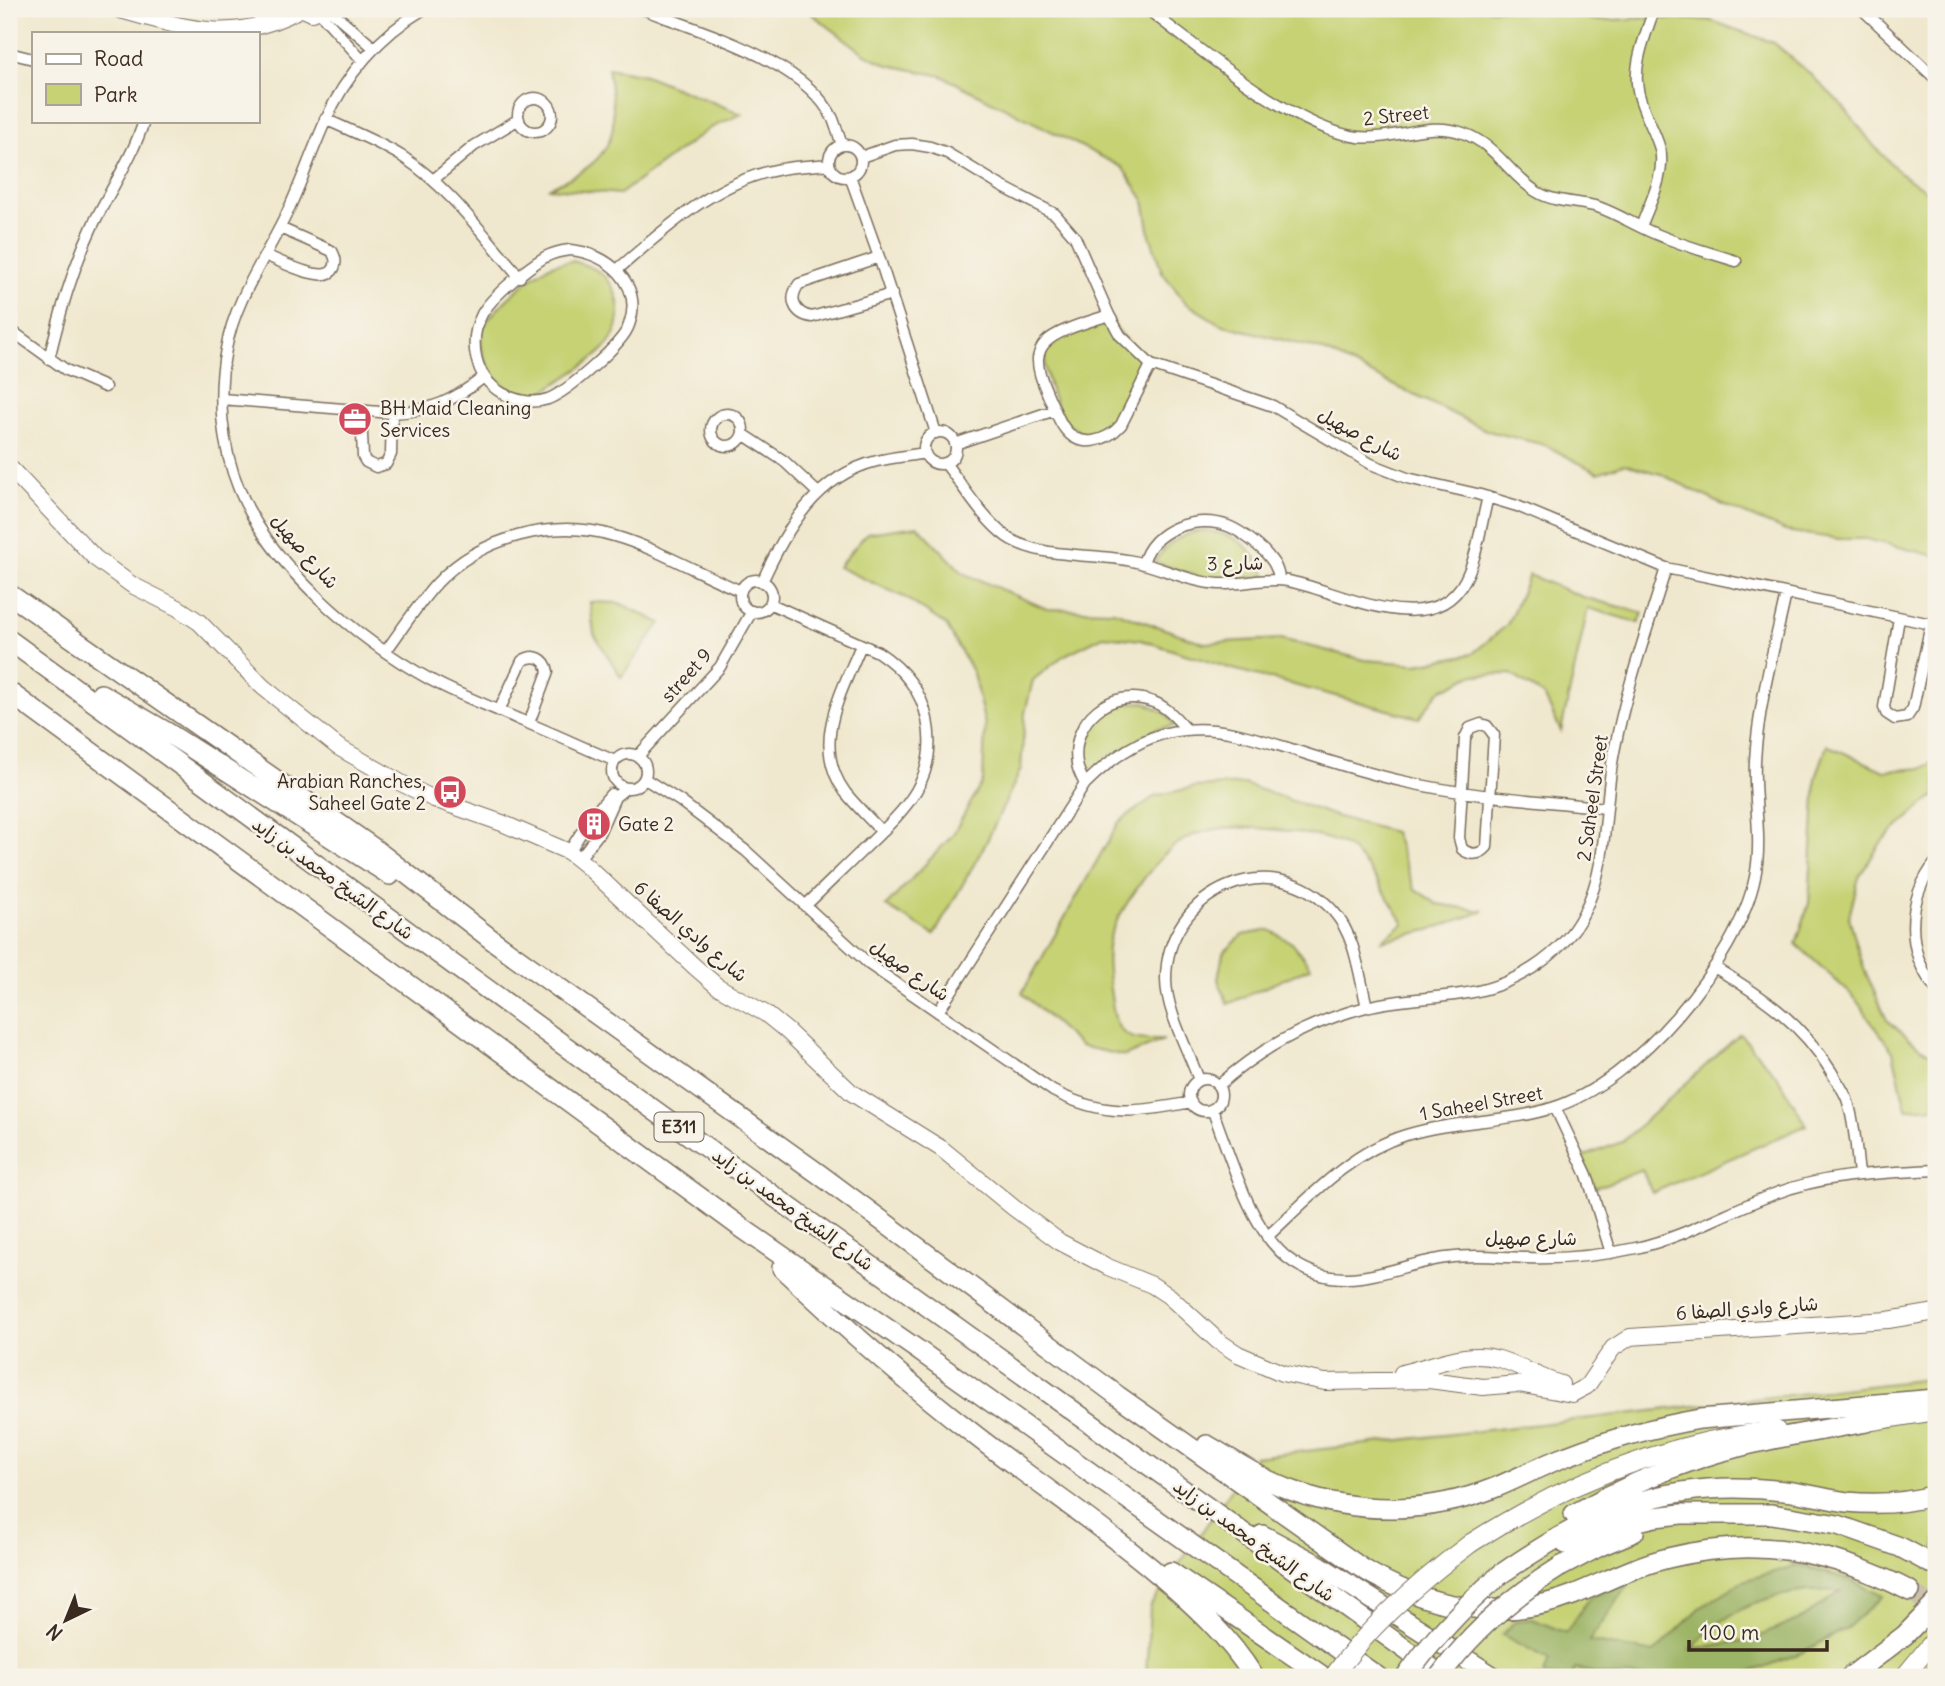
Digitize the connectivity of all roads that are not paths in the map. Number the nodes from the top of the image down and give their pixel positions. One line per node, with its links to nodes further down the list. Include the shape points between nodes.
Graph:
1 (117, 9): 2 (street, via 184,27 228,32)
2 (315, 9): 8 (street); 9 (street)
3 (424, 9): 10 (street, شارع صهيل)
4 (643, 9): 18 (street, via 792,73 832,117)
5 (1147, 9): 24 (street, 2 Street, via 1250,85 1325,128 1374,137 1427,128 1461,132 1492,150 1538,192 1596,206)
6 (1654, 9): 24 (street, via 1637,83 1662,159)
7 (1862, 9): 14 (street)
8 (346, 23): 9 (street); 10 (street)
9 (337, 32): 13 (street)
10 (374, 48): 13 (street, شارع صهيل)
11 (9, 53): 12 (street)
12 (32, 60)
13 (362, 60): 15 (street, شارع صهيل)
14 (1936, 79)
15 (326, 119): 22 (street, via 388,148); 23 (street, شارع صهيل)
16 (519, 119): 22 (street, via 474,146)
17 (144, 122): 33 (street, via 74,268)
18 (842, 145): 19 (street, via 856,148); 20 (street, via 830,154)
19 (861, 157): 21 (street, via 860,166); 31 (street, شارع صهيل, via 895,145 930,147 1055,214 1075,237)
20 (829, 164): 21 (street, via 839,176); 28 (street, via 779,169 735,184 675,220)
21 (850, 176): 26 (street)
22 (433, 180): 29 (street)
23 (280, 228): 25 (street, شارع صهيل); 25 (street, via 332,251 334,269 321,276)
24 (1641, 228): 27 (street, 2 Street)
25 (265, 256): 37 (street, شارع صهيل, via 232,323)
26 (879, 257): 30 (street); 30 (street, via 799,284 794,305 812,317)
27 (1736, 261)
28 (617, 270): 29 (street, via 596,255 570,250 545,257); 35 (street, via 630,290 629,326 616,346 566,388 547,399 522,401 499,391)
29 (520, 277): 35 (street, via 486,307 478,324 474,349)
30 (892, 294): 41 (street)
31 (1109, 315): 34 (street, شارع صهيل, via 1120,335); 38 (street, via 1053,336 1041,349 1039,367)
32 (9, 329): 33 (street)
33 (49, 359): 36 (street)
34 (1151, 365): 38 (street, via 1121,425 1105,439 1075,438); 48 (street, شارع صهيل, via 1273,406 1390,472)
35 (484, 377): 40 (street, via 451,401)
36 (105, 387)
37 (222, 399): 39 (street); 62 (street, شارع صهيل, via 229,460 253,517 314,591)
38 (1055, 410): 43 (street)
39 (361, 411): 40 (street); 40 (street, via 363,457 376,467 386,464 391,454)
40 (392, 413)
41 (936, 433): 43 (street, via 950,436); 44 (street, via 928,438)
42 (743, 435): 47 (street, via 784,461)
43 (955, 444): 45 (street, via 955,453)
44 (925, 453): 45 (street, via 935,464); 47 (street, via 876,461)
45 (945, 463): 49 (street, 3 شارع, via 995,527 1020,544)
46 (9, 467): 78 (street, شارع وادي الصفا 6, via 95,558 132,585 199,622 263,687 338,747 434,799)
47 (818, 492): 52 (street, via 791,526)
48 (1488, 497): 50 (street, شارع صهيل); 51 (street, 3 شارع, via 1465,580 1436,607 1395,611)
49 (1143, 564): 51 (street, 3 شارع, via 1217,584); 51 (street, via 1151,545 1162,535 1177,527 1209,522 1227,526 1259,547 1275,564)
50 (1665, 568): 55 (street, شارع صهيل); 76 (street, 2 Saheel Street, via 1621,722)
51 (1279, 579)
52 (762, 582): 53 (street, via 748,583); 56 (street, via 772,593)
53 (741, 591): 57 (street, via 743,605); 62 (street, via 614,536 552,530 495,544 469,557 432,590)
54 (9, 594): 81 (highway, via 372,847)
55 (1786, 594): 58 (street, شارع صهيل); 82 (street, 1 Saheel Street, via 1756,747 1755,875 1742,918)
56 (771, 604): 57 (street); 60 (street)
57 (752, 611): 67 (street, street 9, via 720,667)
58 (1899, 618): 59 (street, شارع صهيل); 59 (street, via 1884,701 1886,713 1895,719 1907,717 1913,708)
59 (1933, 624)
60 (862, 645): 77 (street, via 832,714 829,746 841,785); 77 (street, via 903,671 921,698 929,728 923,777 908,805)
61 (16, 646): 81 (highway, via 169,733); 106 (highway, شارع الشيخ محمد بن زايد / E311, via 551,1036)
62 (386, 651): 64 (street, شارع صهيل, via 432,680)
63 (9, 692): 93 (highway, شارع الشيخ محمد بن زايد / E311)
64 (499, 711): 65 (street, شارع صهيل); 65 (street, via 522,661 539,658 548,672)
65 (529, 723): 68 (street, شارع صهيل)
66 (1186, 729): 71 (street, via 1130,747); 71 (street, via 1156,702 1137,697 1116,699 1097,709 1084,724 1077,744 1077,765); 73 (street, via 1243,735 1379,776)
67 (638, 756): 68 (street, via 623,755); 69 (street, via 646,769)
68 (615, 761): 70 (street)
69 (645, 779): 72 (street, via 637,787); 80 (street, شارع صهيل, via 746,851)
70 (615, 781): 72 (street); 75 (street)
71 (1085, 784): 85 (street)
72 (626, 788): 75 (street)
73 (1462, 792): 74 (street); 74 (street, via 1460,844 1472,854 1487,846); 74 (street, via 1467,732 1481,724 1494,735)
74 (1492, 794): 76 (street)
75 (607, 806): 78 (street, via 599,833)
76 (1606, 808): 84 (street, 2 Saheel Street, via 1602,860 1584,915 1542,962 1478,991)
77 (882, 832): 80 (street)
78 (578, 849): 99 (street, شارع وادي الصفا 6, via 717,986 766,1014 852,1093 942,1149 1059,1242 1152,1285 1219,1340 1260,1365 1304,1379)
79 (1936, 862): 83 (street, via 1917,896 1913,915 1916,953)
80 (805, 906): 85 (street, شارع صهيل, via 870,965)
81 (491, 939): 101 (highway)
82 (1714, 967): 89 (street, 1 Saheel Street, via 1643,1052 1603,1084); 92 (street, via 1772,1003 1826,1062 1846,1098)
83 (1936, 989)
84 (1367, 1007): 86 (street, via 1347,932 1321,900 1284,882 1263,879 1223,887 1184,920 1166,969 1170,1005); 87 (street, 2 Saheel Street, via 1304,1028 1266,1048)
85 (939, 1012): 88 (street, شارع صهيل, via 1053,1091 1085,1105 1138,1111)
86 (1199, 1080): 87 (street); 88 (street, via 1191,1087)
87 (1218, 1086): 90 (street, via 1220,1102)
88 (1191, 1102): 90 (street, via 1203,1111)
89 (1555, 1107): 94 (street, 1 Saheel Street, via 1388,1141 1351,1162); 95 (street, via 1587,1175)
90 (1212, 1109): 94 (street, شارع صهيل)
91 (1936, 1170): 92 (street, شارع صهيل)
92 (1859, 1174): 95 (street, شارع صهيل, via 1801,1185 1669,1240)
93 (738, 1226): 107 (highway, via 833,1317 934,1402); 117 (highway, شارع الشيخ محمد بن زايد / E311)
94 (1267, 1237): 95 (street, شارع صهيل, via 1306,1270 1342,1278 1381,1275 1444,1258)
95 (1611, 1253)
96 (1936, 1312): 98 (street, شارع وادي الصفا 6, via 1888,1320 1630,1337 1613,1348 1584,1389)
97 (1459, 1358): 98 (street, شارع وادي الصفا 6, via 1496,1357); 99 (street, شارع وادي الصفا 6); 100 (street)
98 (1519, 1376): 100 (street, شارع وادي الصفا 6, via 1482,1387)
99 (1369, 1381): 100 (street, شارع وادي الصفا 6)
100 (1459, 1384)
101 (1118, 1396): 102 (highway, via 1296,1492 1345,1505 1396,1508 1471,1496 1597,1444 1665,1425); 110 (highway, via 1360,1567 1409,1593 1447,1605 1490,1610 1533,1606 1665,1558 1762,1547 1826,1556)
102 (1936, 1399)
103 (1936, 1411): 104 (main road)
104 (1867, 1422): 108 (highway, via 1739,1447 1681,1465 1603,1498); 116 (main road, bridge, via 1728,1437 1637,1460 1551,1496 1471,1543 1437,1569 1398,1604)
105 (1936, 1495): 108 (highway, via 1868,1503 1761,1488 1679,1492 1600,1515)
106 (1209, 1506): 119 (highway, شارع الشيخ محمد بن زايد / E311); 120 (highway, via 1320,1566)
107 (1119, 1541): 114 (highway, via 1209,1618); 115 (highway, via 1196,1587)
108 (1549, 1549): 109 (highway, via 1706,1515 1772,1514 1827,1522 1880,1539); 118 (highway, bridge, via 1501,1574 1457,1614); 119 (highway, bridge, via 1534,1582 1488,1621)
109 (1930, 1563)
110 (1910, 1591)
111 (1936, 1603): 121 (highway, via 1905,1635)
112 (1936, 1638): 122 (main road)
113 (1936, 1673): 123 (main road)
114 (1254, 1677)
115 (1324, 1677)
116 (1333, 1677)
117 (1378, 1677)
118 (1406, 1677)
119 (1441, 1677)
120 (1494, 1677)
121 (1850, 1677)
122 (1904, 1677)
123 (1932, 1677)

